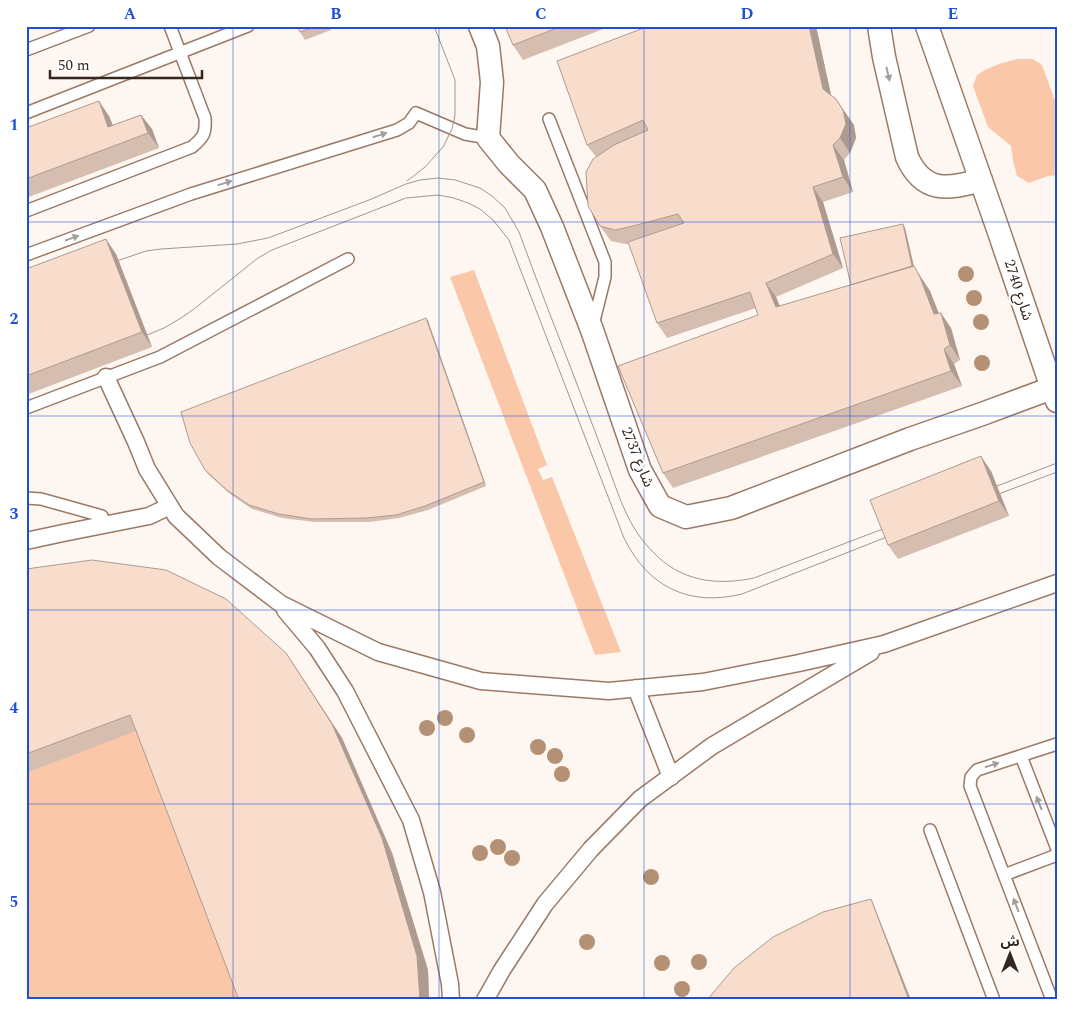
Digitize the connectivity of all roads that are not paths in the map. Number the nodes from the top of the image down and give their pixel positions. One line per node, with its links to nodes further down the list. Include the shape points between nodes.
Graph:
1 (89, 26): 7 (lane)
2 (170, 26): 8 (lane)
3 (248, 26): 8 (lane)
4 (480, 26): 11 (street, via 488,46 492,82)
5 (879, 26): 12 (street, one-way to 12, via 911,167 927,183 937,186 960,187)
6 (927, 26): 12 (street, شارع 2740)
7 (26, 50)
8 (180, 53): 9 (lane); 13 (lane, via 205,118 206,129 202,139 192,146)
9 (26, 113)
10 (549, 120): 16 (lane, via 605,262 605,277)
11 (488, 138): 14 (lane, one-way to 11, via 191,194 397,130 409,123 416,113 465,134); 16 (street, شارع 2737, via 535,190)
12 (981, 180): 18 (street, شارع 2740)
13 (26, 211)
14 (26, 255)
15 (348, 259): 17 (lane, via 160,357)
16 (592, 330): 18 (street, شارع 2737, via 640,470 660,506 686,517 731,508 910,438)
17 (106, 377): 19 (lane); 21 (street, via 147,469)
18 (1054, 394)
19 (26, 408)
20 (26, 498): 22 (lane)
21 (170, 506): 23 (street, via 149,516); 25 (street, via 176,516 219,557)
22 (102, 516)
23 (26, 541)
24 (1057, 583): 26 (street)
25 (281, 604): 27 (street, via 378,652 481,681 609,691); 35 (street, via 317,648 344,691 411,820 432,892)
26 (884, 644): 27 (street, via 703,682); 30 (street, via 712,746)
27 (636, 688): 30 (street)
28 (1057, 744): 29 (lane)
29 (1021, 756): 32 (lane, one-way to 29); 34 (lane, one-way to 29, via 970,786 971,776 976,770)
30 (671, 776): 36 (street, via 640,799 591,849 545,904)
31 (930, 830): 37 (lane)
32 (1057, 849)
33 (1057, 855): 34 (lane)
34 (1004, 875): 38 (lane, one-way to 34)
35 (451, 1000)
36 (486, 1000)
37 (994, 1000)
38 (1052, 1000)

